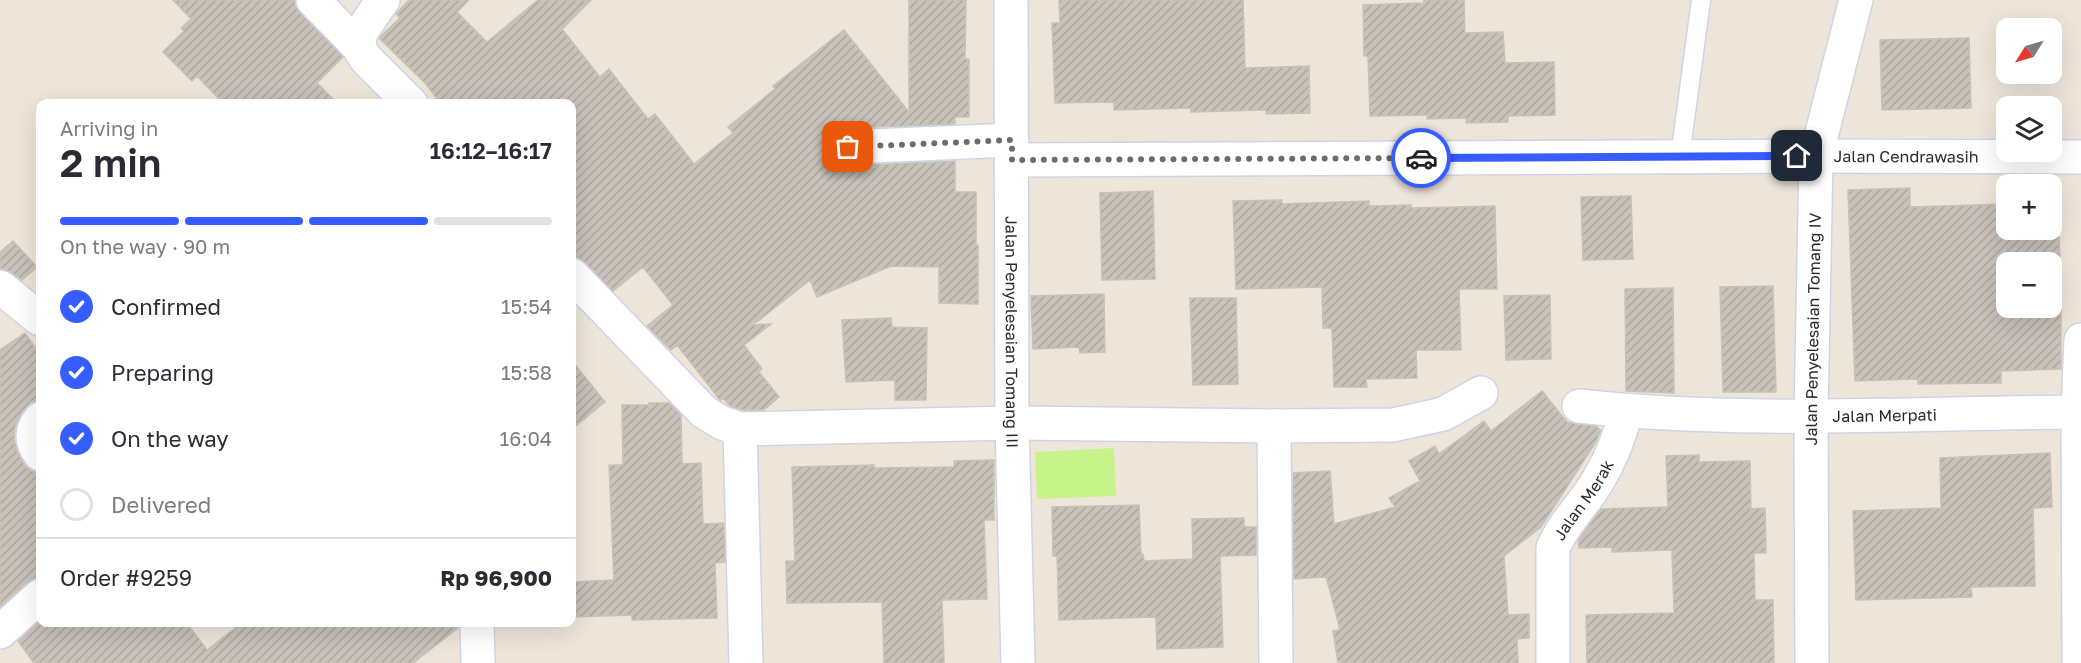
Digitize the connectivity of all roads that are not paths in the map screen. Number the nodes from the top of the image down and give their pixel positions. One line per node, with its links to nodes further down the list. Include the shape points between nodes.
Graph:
1 (313, 0): 6 (street)
2 (383, 0): 6 (street, via 361,32)
3 (1011, 0): 9 (street, Jalan Penyelesaian Tomang III)
4 (1701, 0): 11 (lane)
5 (1856, 0): 10 (street, Jalan Penyelesaian Tomang IV)
6 (358, 46): 7 (street)
7 (406, 99)
8 (848, 147): 9 (street, Jalan Cendrawasih)
9 (1012, 150): 11 (street, Jalan Cendrawasih); 22 (street, Jalan Penyelesaian Tomang III)
10 (1816, 156): 11 (street, Jalan Cendrawasih); 12 (street, Jalan Cendrawasih); 21 (street, Jalan Penyelesaian Tomang IV)
11 (1680, 157)
12 (2081, 157)
13 (576, 279): 25 (street, via 704,412)
14 (0, 287): 15 (street)
15 (36, 316)
16 (2081, 340): 20 (street)
17 (1481, 393): 23 (street, via 1443,414 1393,425)
18 (1579, 406): 19 (street, Jalan Merpati)
19 (1626, 411): 21 (street, Jalan Merpati); 34 (street, Jalan Merak, via 1619,440 1608,461 1553,548)
20 (2079, 412): 21 (street, Jalan Merpati); 36 (street)
21 (1811, 416): 35 (street, Jalan Penyelesaian Tomang IV)
22 (1012, 423): 23 (street); 25 (street); 32 (street, Jalan Penyelesaian Tomang III)
23 (1274, 426): 33 (street)
24 (36, 428): 26 (street, via 32,436)
25 (740, 429): 31 (street)
26 (36, 448)
27 (36, 600): 29 (street)
28 (477, 627): 30 (street)
29 (0, 632)
30 (478, 663)
31 (746, 663)
32 (1018, 663)
33 (1276, 663)
34 (1553, 663)
35 (1812, 663)
36 (2079, 663)

